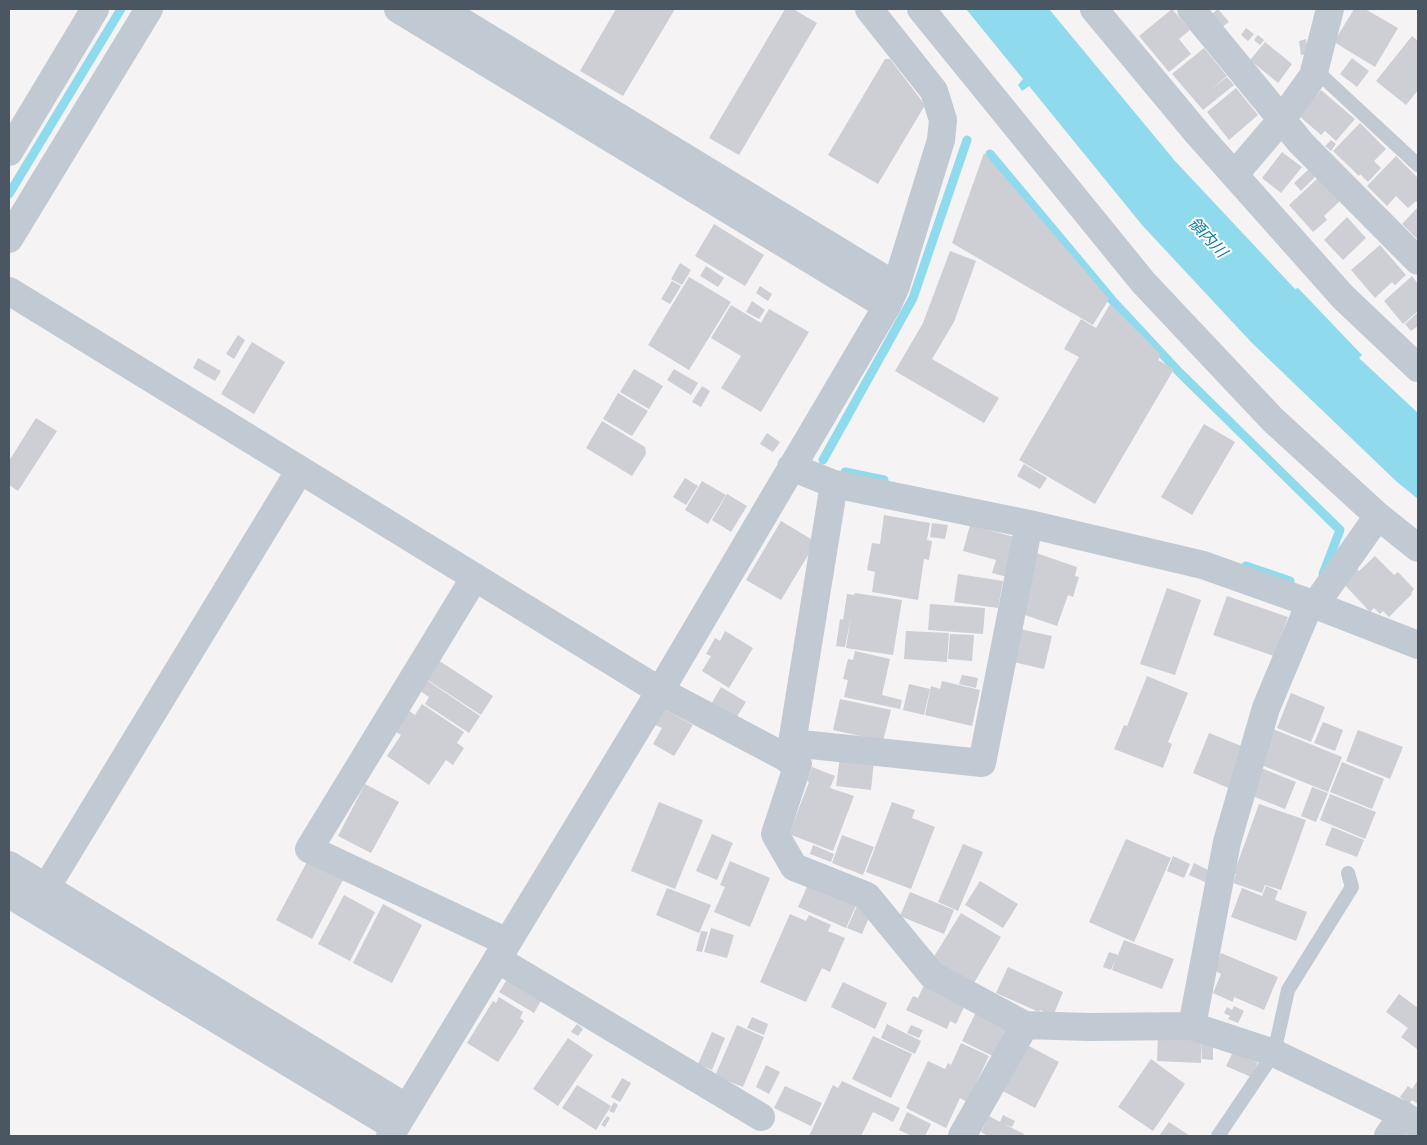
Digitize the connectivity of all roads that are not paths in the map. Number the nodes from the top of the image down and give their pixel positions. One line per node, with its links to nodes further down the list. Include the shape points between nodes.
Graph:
1 (95, 9): 12 (street)
2 (149, 9): 15 (street)
3 (398, 9): 18 (street)
4 (440, 9): 18 (street)
5 (869, 9): 18 (street, via 934,91 943,120 940,140)
6 (921, 9): 23 (street, via 1143,282 1273,420)
7 (1094, 9): 14 (street)
8 (1191, 9): 11 (street)
9 (1330, 9): 10 (street)
10 (1313, 76): 11 (street); 13 (lane, via 1323,77)
11 (1282, 120): 14 (street); 16 (street)
12 (9, 152)
13 (1418, 165)
14 (1235, 174): 19 (street, via 1343,297)
15 (9, 239)
16 (1418, 261)
17 (9, 291): 21 (street)
18 (891, 296): 20 (street)
19 (1418, 368)
20 (792, 468): 22 (street); 29 (street)
21 (300, 470): 26 (street); 33 (street)
22 (834, 484): 24 (street); 30 (street)
23 (1378, 516): 25 (street); 27 (street)
24 (1029, 524): 27 (street, via 1203,565); 30 (street, via 982,762)
25 (1418, 548)
26 (474, 577): 29 (street); 35 (street, via 309,849)
27 (1313, 604): 28 (street); 37 (street, via 1266,708 1227,842)
28 (1418, 645)
29 (660, 691): 30 (street); 35 (street)
30 (790, 751): 36 (street, via 798,764 775,834 794,867 867,896 932,975)
31 (9, 865): 33 (street)
32 (1348, 873): 38 (lane, via 1352,887 1288,990)
33 (46, 888): 40 (street)
34 (9, 894): 40 (street)
35 (502, 951): 39 (street); 40 (street)
36 (1025, 1025): 37 (street); 42 (street)
37 (1192, 1026): 38 (street)
38 (1274, 1053): 41 (street); 43 (lane)
39 (760, 1117)
40 (397, 1124)
41 (1403, 1125)
42 (962, 1136)
43 (1218, 1136)

